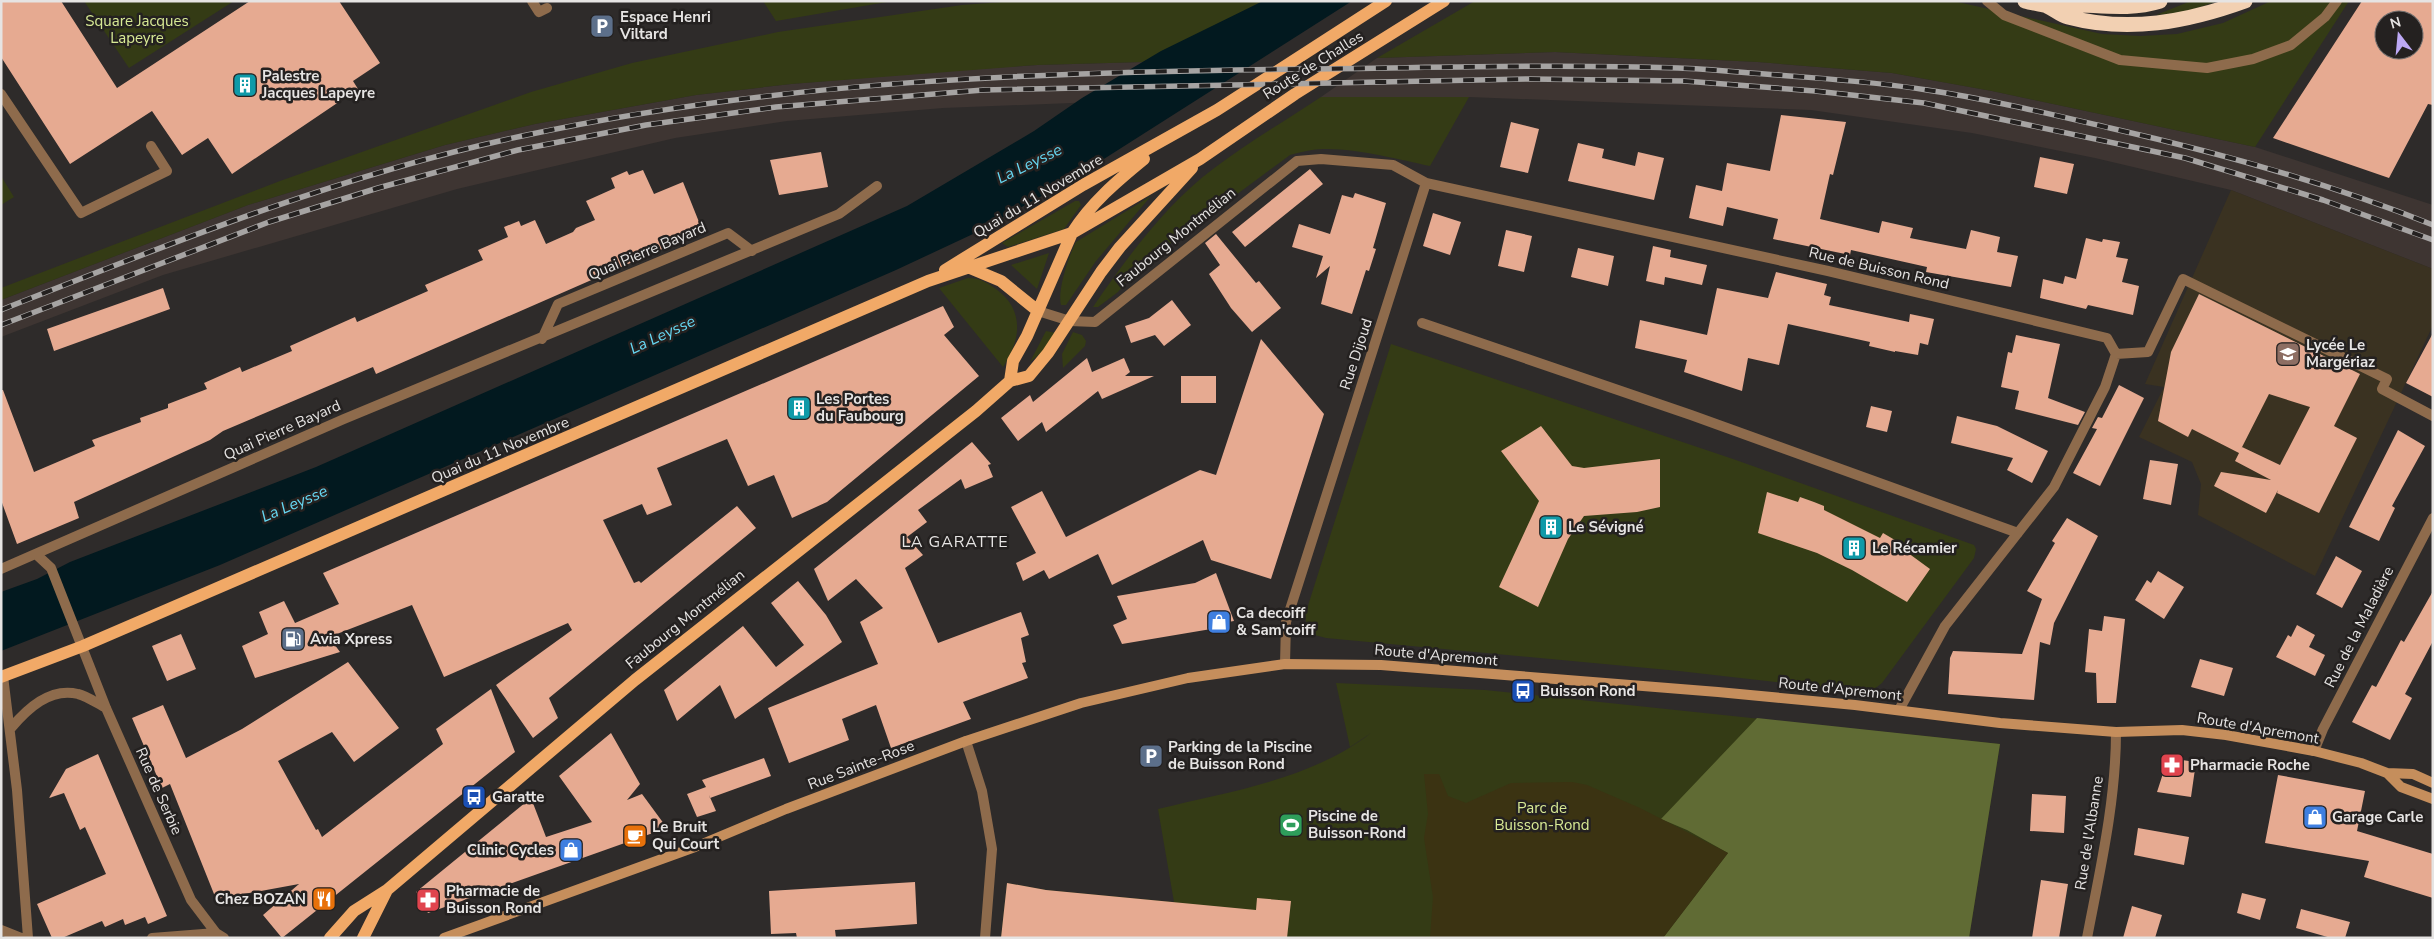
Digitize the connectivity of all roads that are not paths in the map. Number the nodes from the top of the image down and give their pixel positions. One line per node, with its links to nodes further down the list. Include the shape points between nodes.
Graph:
1 (532, 1): 10 (street, via 539,12)
2 (1386, 1): 12 (main road, Route de Challes)
3 (1444, 1): 15 (main road, Route de Challes, via 1295,94)
4 (1987, 1): 8 (street, via 2004,15 2120,60 2207,68 2253,59 2291,44 2325,17)
5 (2025, 1): 9 (highway)
6 (2160, 1): 9 (highway, via 2120,8 2069,4)
7 (2245, 1): 9 (highway, via 2206,15 2163,24 2117,25 2066,17)
8 (2337, 1)
9 (2047, 6)
10 (547, 8)
11 (1, 94): 14 (street, via 81,213 167,170)
12 (1217, 110): 13 (main road, Quai du 11 Novembre)
13 (1165, 141): 18 (main road, Quai du 11 Novembre, via 1109,188); 21 (main road, Quai du 11 Novembre, via 1083,185)
14 (151, 146)
15 (1200, 159): 18 (main road, Quai du 11 Novembre); 23 (main road, Faubourg Montmélian, via 1120,247)
16 (1426, 183): 23 (street, Faubourg Montmélian, via 1393,165 1321,159 1297,161 1095,322); 26 (street, Rue de Buisson Rond, via 1838,273 2107,338); 34 (street, Rue Dijoud, via 1286,622)
17 (877, 186): 19 (street, Quai Pierre Bayard, via 839,214)
18 (1072, 234): 20 (main road, Quai du 11 Novembre); 22 (main road)
19 (752, 251): 25 (street, Quai Pierre Bayard); 25 (street, Quai Pierre Bayard, via 728,233 567,300 558,304)
20 (970, 268): 21 (main road, Quai du 11 Novembre); 22 (main road, Faubourg Montmélian, via 1001,281)
21 (928, 281): 33 (main road, Quai du 11 Novembre)
22 (1038, 311): 23 (street, Faubourg Montmélian); 27 (main road, via 1013,361)
23 (1070, 321): 27 (main road, Faubourg Montmélian, via 1029,376)
24 (1422, 323): 30 (street, via 1691,415)
25 (542, 339): 31 (street, Quai Pierre Bayard, via 344,419)
26 (2116, 354): 28 (street, via 2148,352 2183,279 2387,379 2382,389); 30 (street, via 2105,387 2054,487)
27 (1010, 381): 45 (main road, Faubourg Montmélian, via 976,412 634,680)
28 (2433, 416)
29 (2433, 518): 41 (street, Rue de la Maladière)
30 (2018, 533): 37 (street, via 1945,626)
31 (38, 554): 32 (street, Quai Pierre Bayard); 33 (street, Rue de Serbie, via 51,568)
32 (1, 569)
33 (83, 646): 35 (main road, Quai du 11 Novembre); 36 (street, Rue de Serbie)
34 (1285, 664): 37 (main road, Route d'Apremont, via 1381,665); 40 (main road, Rue Sainte-Rose, via 1188,678 1080,703)
35 (2, 677): 38 (street)
36 (106, 708): 38 (street, via 78,694 53,695 26,711); 47 (street, Rue de Serbie, via 191,900)
37 (1899, 710): 39 (main road, Route d'Apremont, via 2000,723)
38 (11, 728): 50 (street)
39 (2116, 732): 41 (main road, Route d'Apremont, via 2182,730); 56 (street, Rue de l'Albanne, via 2116,759 2104,854)
40 (966, 741): 48 (main road, Rue Sainte-Rose); 55 (street, via 982,791 992,849)
41 (2314, 752): 42 (main road, Route d'Apremont)
42 (2387, 773): 43 (main road, Route d'Apremont, via 2413,774); 44 (main road, Route d'Apremont, via 2401,787)
43 (2433, 783)
44 (2433, 799)
45 (387, 890): 52 (main road, Faubourg Montmélian, via 354,911); 53 (main road, Faubourg Montmélian)
46 (1, 930): 49 (street)
47 (220, 936): 51 (street)
48 (455, 936): 54 (main road, Rue Sainte-Rose)
49 (21, 938)
50 (28, 938)
51 (152, 938)
52 (330, 938)
53 (363, 938)
54 (444, 938)
55 (985, 938)
56 (2087, 938)

